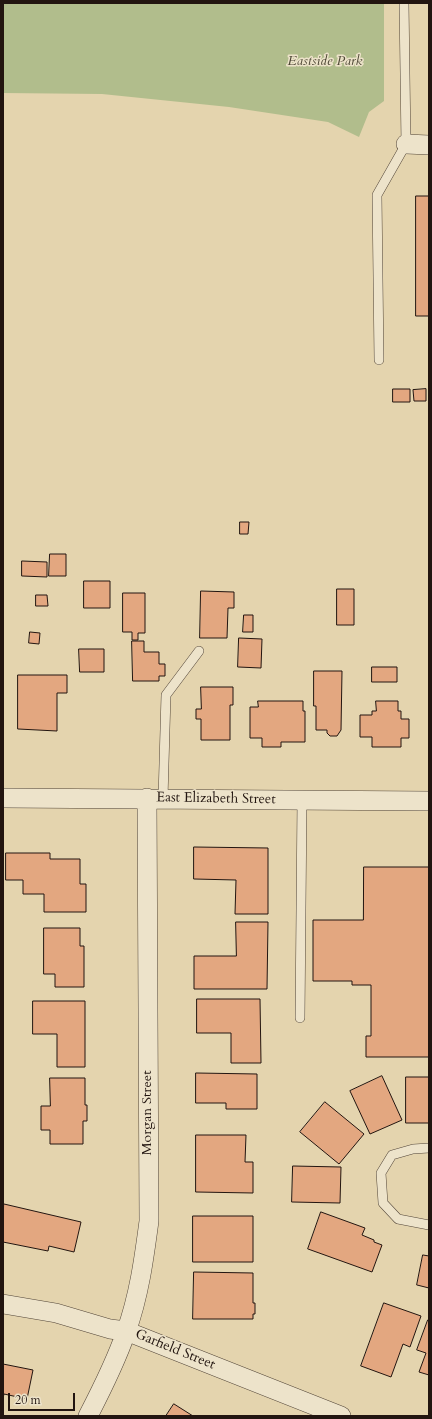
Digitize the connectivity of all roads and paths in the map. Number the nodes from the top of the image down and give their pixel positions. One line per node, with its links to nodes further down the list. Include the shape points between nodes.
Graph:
1 (404, 3): 2 (lane)
2 (406, 144): 3 (street); 4 (lane, via 377,195)
3 (429, 144)
4 (379, 360)
5 (199, 651): 7 (lane, via 166,695)
6 (3, 798): 7 (street, East Elizabeth Street)
7 (155, 798): 8 (street, East Elizabeth Street); 14 (street, Morgan Street, via 149,1221 138,1293)
8 (302, 800): 9 (street, East Elizabeth Street); 10 (lane)
9 (429, 801)
10 (300, 1018)
11 (429, 1148): 12 (lane, via 413,1148 392,1155 381,1173 383,1203 398,1219)
12 (429, 1225)
13 (3, 1304): 14 (street, Garfield Street, via 56,1313 110,1329)
14 (126, 1331): 15 (street, Morgan Street, via 109,1377); 16 (street, Garfield Street)
15 (88, 1416)
16 (340, 1416)

